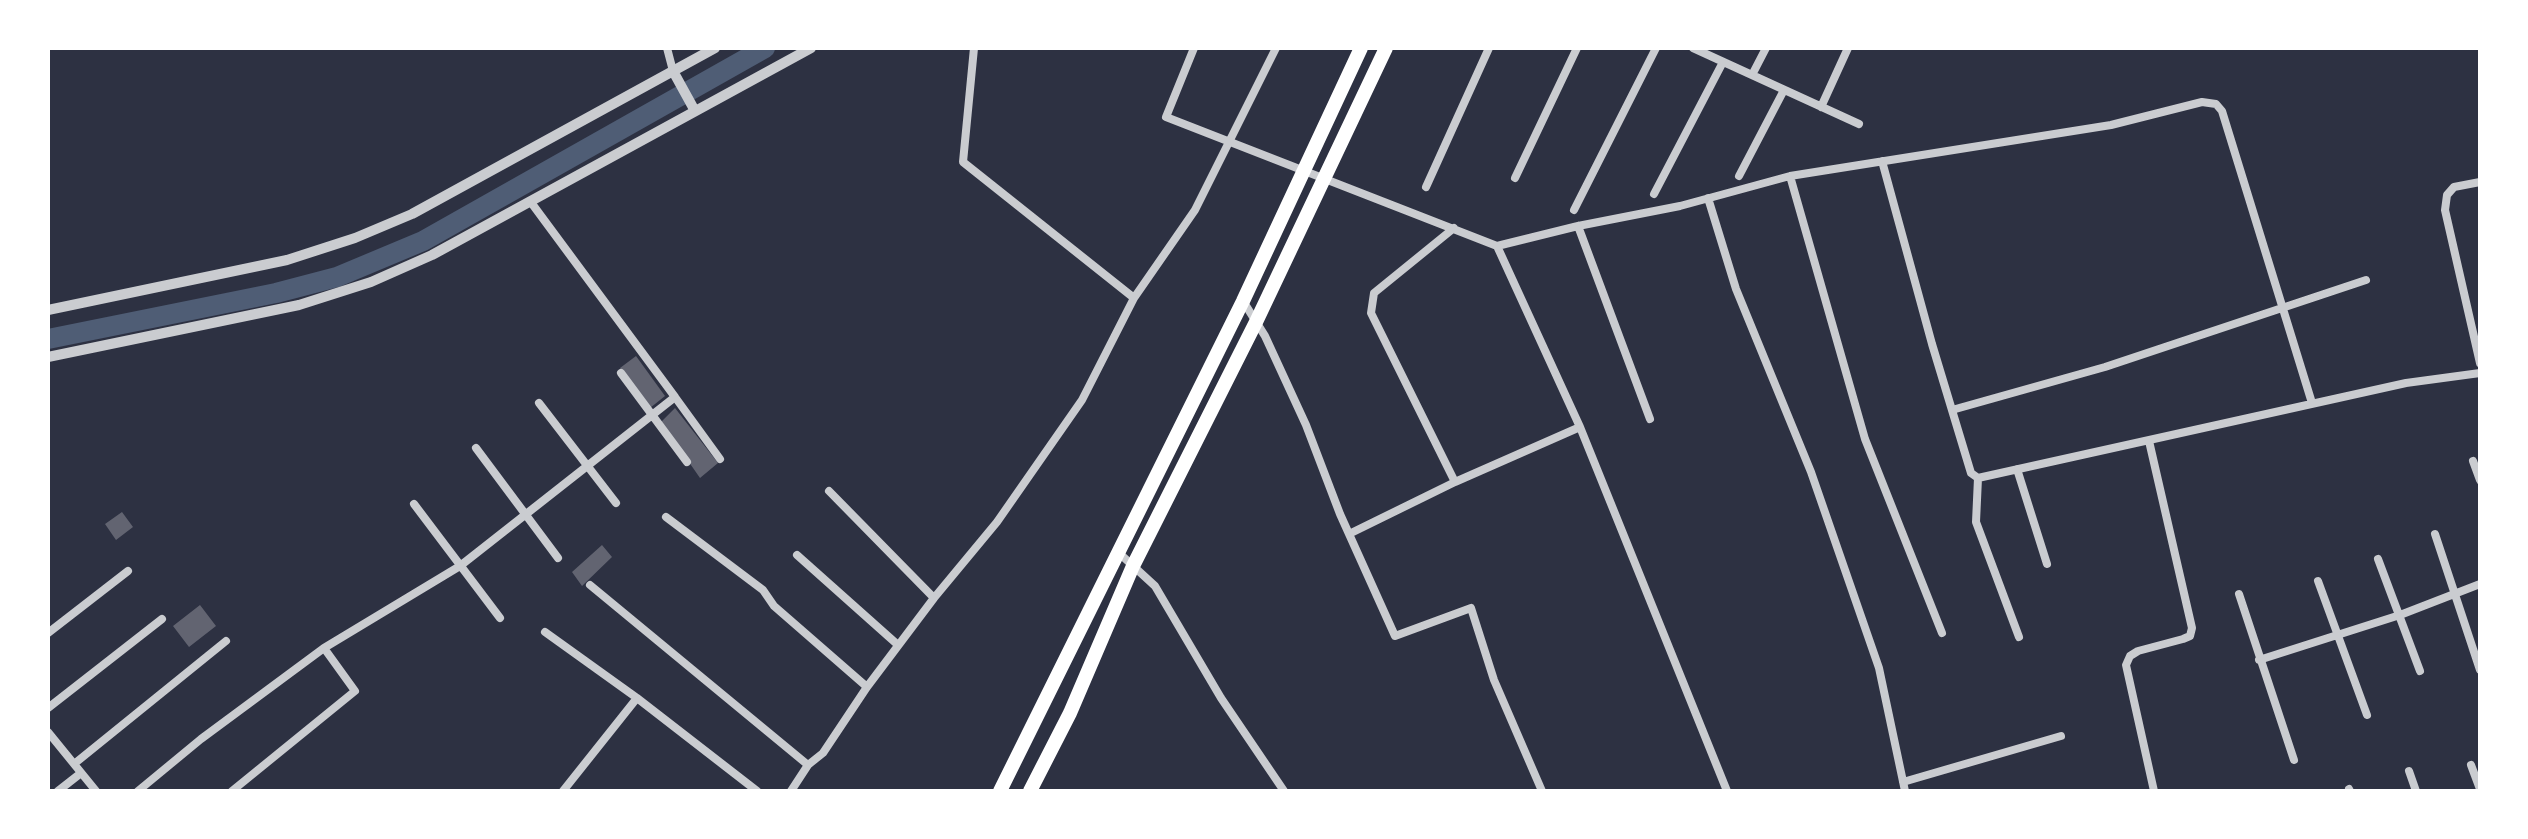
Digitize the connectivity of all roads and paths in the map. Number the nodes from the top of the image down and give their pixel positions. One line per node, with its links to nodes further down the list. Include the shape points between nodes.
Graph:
1 (667, 48): 16 (street)
2 (715, 48): 16 (street)
3 (811, 48): 20 (street)
4 (974, 48): 39 (street, via 963,162)
5 (1194, 48): 22 (street, via 1166,117)
6 (1276, 48): 22 (street)
7 (1361, 48): 24 (main road)
8 (1386, 48): 27 (main road)
9 (1489, 48): 30 (street)
10 (1577, 48): 28 (street)
11 (1656, 48): 34 (street)
12 (1693, 48): 15 (street)
13 (1766, 48): 17 (street)
14 (1848, 48): 19 (street)
15 (1723, 62): 17 (street); 31 (street)
16 (673, 72): 20 (street); 42 (street, via 412,214 355,238 287,260)
17 (1752, 75): 18 (street)
18 (1784, 90): 19 (street); 25 (street)
19 (1821, 107): 21 (street)
20 (695, 111): 33 (street)
21 (1859, 124)
22 (1230, 141): 24 (street); 39 (street, via 1195,210)
23 (1882, 161): 26 (street); 41 (street, via 2111,125 2202,102 2216,104); 51 (street)
24 (1305, 170): 27 (street); 40 (main road)
25 (1739, 176)
26 (1790, 176): 32 (street); 91 (street, via 1865,439)
27 (1323, 177): 36 (street); 43 (main road)
28 (1515, 178)
29 (2480, 182): 45 (street, via 2454,187 2445,210)
30 (1426, 187)
31 (1654, 194)
32 (1708, 198): 35 (street); 112 (street, via 1736,289 1811,472 1879,668)
33 (530, 201): 44 (street, via 432,255 343,291 299,305); 48 (street)
34 (1574, 210)
35 (1578, 226): 37 (street); 53 (street)
36 (1454, 228): 37 (street); 64 (street, via 1374,293 1371,313)
37 (1497, 246): 54 (street)
38 (2366, 280): 41 (street)
39 (1134, 298): 85 (street, via 1082,400 997,522)
40 (1243, 301): 43 (street); 72 (main road)
41 (2284, 308): 50 (street); 51 (street)
42 (48, 310)
43 (1256, 322): 70 (street, via 1306,425); 78 (main road)
44 (48, 357)
45 (2480, 363)
46 (621, 373): 52 (street)
47 (2480, 373): 50 (street)
48 (675, 397): 52 (street); 57 (street)
49 (539, 403): 60 (street)
50 (2312, 403): 55 (street)
51 (1952, 410): 62 (street, via 1971,473)
52 (652, 415): 59 (street); 60 (street)
53 (1650, 419)
54 (1580, 427): 64 (street); 125 (street)
55 (2149, 441): 61 (street); 126 (street, via 2192,628 2183,639 2138,651 2126,665)
56 (476, 448): 68 (street)
57 (720, 459)
58 (2473, 461): 63 (street)
59 (687, 462)
60 (586, 466): 66 (street); 68 (street)
61 (2017, 469): 62 (street); 76 (street)
62 (1978, 478): 93 (street, via 1976,522)
63 (2480, 480)
64 (1455, 482): 70 (street)
65 (829, 491): 85 (street)
66 (616, 503)
67 (414, 504): 77 (street)
68 (525, 514): 74 (street); 77 (street)
69 (666, 517): 100 (street, via 763,590 774,606)
70 (1349, 534): 124 (street, via 1395,636 1471,608 1494,680)
71 (2435, 534): 84 (street)
72 (1119, 553): 78 (street); 121 (main road)
73 (797, 555): 95 (street)
74 (558, 558)
75 (2378, 559): 86 (street)
76 (2047, 564)
77 (460, 566): 87 (street); 96 (street)
78 (1133, 566): 122 (main road); 123 (street, via 1155,586)
79 (128, 571): 90 (street)
80 (2318, 581): 92 (street)
81 (2480, 584): 84 (street)
82 (590, 585): 108 (street)
83 (2239, 594): 97 (street)
84 (2455, 594): 86 (street); 98 (street)
85 (934, 598): 95 (street)
86 (2400, 615): 92 (street); 99 (street)
87 (500, 618)
88 (162, 619): 102 (street)
89 (545, 632): 101 (street)
90 (48, 633)
91 (1942, 633)
92 (2337, 636): 97 (street); 103 (street)
93 (2019, 637)
94 (226, 641): 107 (street)
95 (898, 645): 100 (street)
96 (324, 648): 116 (street); 117 (street, via 355,691)
97 (2259, 660): 106 (street)
98 (2480, 670)
99 (2420, 671)
100 (867, 687): 108 (street, via 823,753)
101 (637, 698): 118 (street); 119 (street)
102 (48, 708)
103 (2367, 715)
104 (49, 735): 107 (street)
105 (2061, 736): 112 (street)
106 (2294, 760)
107 (74, 764): 111 (street)
108 (808, 765): 120 (street)
109 (2471, 765): 113 (street)
110 (2409, 771): 127 (street)
111 (81, 773): 114 (street); 115 (street)
112 (1904, 787)
113 (2480, 789)
114 (58, 791)
115 (96, 791)
116 (138, 791)
117 (232, 791)
118 (563, 791)
119 (757, 791)
120 (791, 791)
121 (1000, 791)
122 (1030, 791)
123 (1284, 791)
124 (1542, 791)
125 (1727, 791)
126 (2154, 791)
127 (2416, 791)

